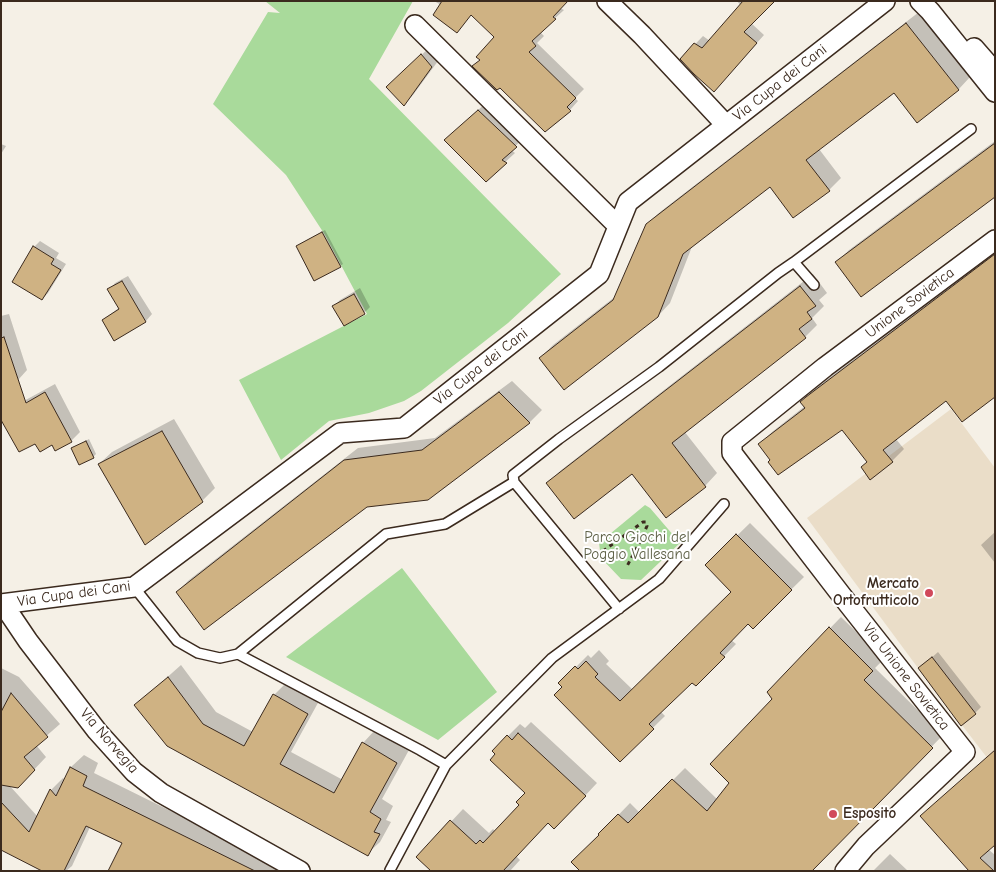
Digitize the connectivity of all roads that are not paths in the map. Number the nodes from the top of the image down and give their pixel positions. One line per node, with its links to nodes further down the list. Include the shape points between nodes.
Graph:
1 (607, 1): 8 (street)
2 (885, 1): 8 (street, Via Cupa dei Cani)
3 (920, 1): 7 (street)
4 (939, 1): 6 (street)
5 (414, 25): 10 (street)
6 (995, 72)
7 (995, 92)
8 (726, 125): 10 (street, Via Cupa dei Cani, via 628,202)
9 (971, 129): 12 (lane)
10 (618, 226): 17 (street, Via Cupa dei Cani, via 598,274 404,428 340,433)
11 (995, 240): 14 (street, Unione Sovietica)
12 (794, 262): 13 (lane); 15 (lane, via 513,475)
13 (814, 285)
14 (825, 367): 24 (street, Via Unione Sovietica, via 732,442 732,452 966,752 866,846)
15 (514, 482): 19 (lane); 20 (lane, via 445,524 386,534)
16 (724, 504): 19 (lane, via 659,579)
17 (134, 587): 18 (street, Via Cupa dei Cani); 20 (lane, via 177,641 198,653 220,658)
18 (2, 604): 23 (street, Via Norvegia, via 97,731 134,772 161,793)
19 (619, 608): 21 (lane, via 552,658)
20 (238, 654): 21 (lane)
21 (446, 765): 22 (lane)
22 (390, 870)
23 (300, 871)
24 (845, 871)

